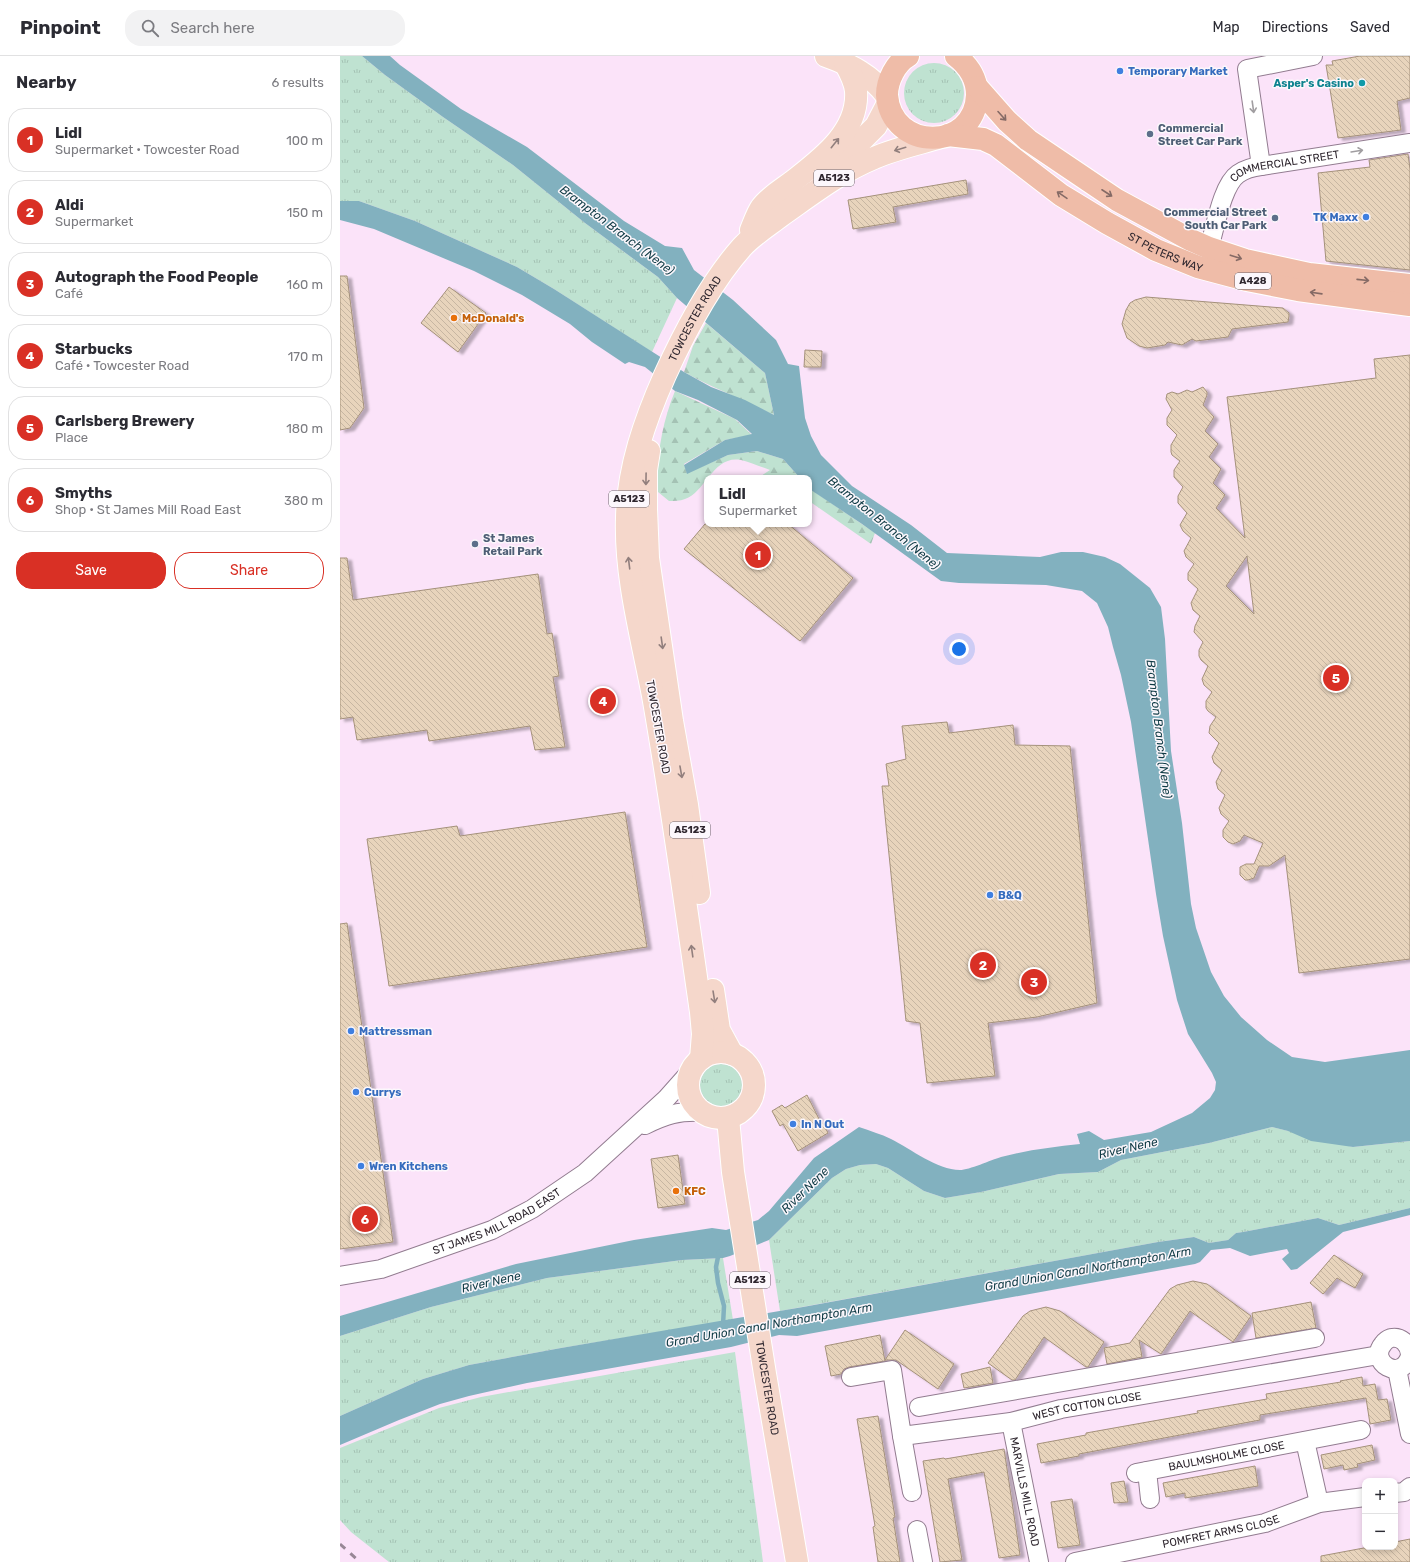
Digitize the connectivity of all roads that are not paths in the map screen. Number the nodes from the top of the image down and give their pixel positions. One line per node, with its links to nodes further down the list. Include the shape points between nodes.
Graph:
1 (908, 56): 6 (highway, via 896,67 890,79)
2 (956, 56): 5 (highway, ST PETERS WAY)
3 (1313, 56): 9 (street, one-way to 9, via 1247,69)
4 (836, 59): 6 (main road, via 873,80); 10 (main road, one-way to 4, via 761,208 824,157 846,129 854,112 856,91 854,82)
5 (973, 73): 7 (highway, via 976,102 969,120 958,130); 11 (highway, ST PETERS WAY / A428, one-way to 11, via 1007,121 1028,140 1118,200 1174,232)
6 (888, 99): 7 (highway, ST PETERS WAY, via 895,119 914,135 926,138); 10 (main road, TOWCESTER ROAD / A5123, via 876,126 854,148 766,214)
7 (943, 137): 10 (main road, TOWCESTER ROAD / A5123, one-way to 10, via 876,157 847,170); 13 (highway, ST PETERS WAY / A428, one-way to 7, via 1298,290 1198,266 1156,250 1106,223 1061,195 996,145 984,139)
8 (1410, 142): 9 (street, COMMERCIAL STREET, one-way to 8)
9 (1269, 165): 11 (street, COMMERCIAL STREET, via 1244,170 1229,183)
10 (747, 237): 14 (main road, TOWCESTER ROAD / A5123, via 721,273 680,342)
11 (1209, 248): 12 (highway, ST PETERS WAY / A428, one-way to 12, via 1245,260 1309,274)
12 (1410, 285)
13 (1410, 305)
14 (655, 398): 15 (main road, TOWCESTER ROAD / A5123, one-way to 15, via 646,470 648,558 687,805 715,1008 719,1030); 16 (main road, TOWCESTER ROAD / A5123, one-way to 14, via 704,1034 663,755 629,562 627,518 632,470)
15 (732, 1054): 16 (main road, via 708,1054); 18 (main road, A5123, via 749,1068 754,1081 754,1091 746,1106)
16 (696, 1065): 17 (main road, A5123, via 688,1078 688,1091 691,1100); 19 (street, ST JAMES MILL ROAD EAST, via 666,1099)
17 (701, 1112): 18 (main road, via 709,1116); 19 (street, ST JAMES MILL ROAD EAST, via 665,1115)
18 (728, 1118): 42 (main road, TOWCESTER ROAD / A5123, via 733,1172)
19 (633, 1130): 20 (street, ST JAMES MILL ROAD EAST, via 585,1173 532,1209 492,1230 381,1269)
20 (340, 1276)
21 (1315, 1338): 27 (street)
22 (1410, 1350): 23 (street, via 1406,1342 1391,1338 1381,1345); 24 (street)
23 (1379, 1355): 25 (street, via 1387,1367); 29 (street, WEST COTTON CLOSE)
24 (1410, 1355): 25 (street, via 1405,1365)
25 (1398, 1369): 32 (street)
26 (850, 1377): 33 (street, via 892,1370)
27 (1051, 1384): 28 (street); 29 (street)
28 (919, 1407)
29 (1061, 1409): 30 (street, WEST COTTON CLOSE)
30 (1011, 1422): 33 (street, WEST COTTON CLOSE); 44 (street, MARVILLS MILL ROAD)
31 (1361, 1430): 34 (street, BAULMSHOLME CLOSE)
32 (1410, 1434)
33 (902, 1436): 36 (street)
34 (1305, 1441): 39 (street, BAULMSHOLME CLOSE, via 1142,1472); 40 (street)
35 (1410, 1487): 37 (street)
36 (912, 1492)
37 (1398, 1493)
38 (1362, 1497): 40 (street, POMFRET ARMS CLOSE)
39 (1150, 1499)
40 (1319, 1504): 45 (street, POMFRET ARMS CLOSE, via 1265,1523)
41 (917, 1530): 43 (street)
42 (797, 1562)
43 (923, 1562)
44 (1039, 1562)
45 (1075, 1562)

